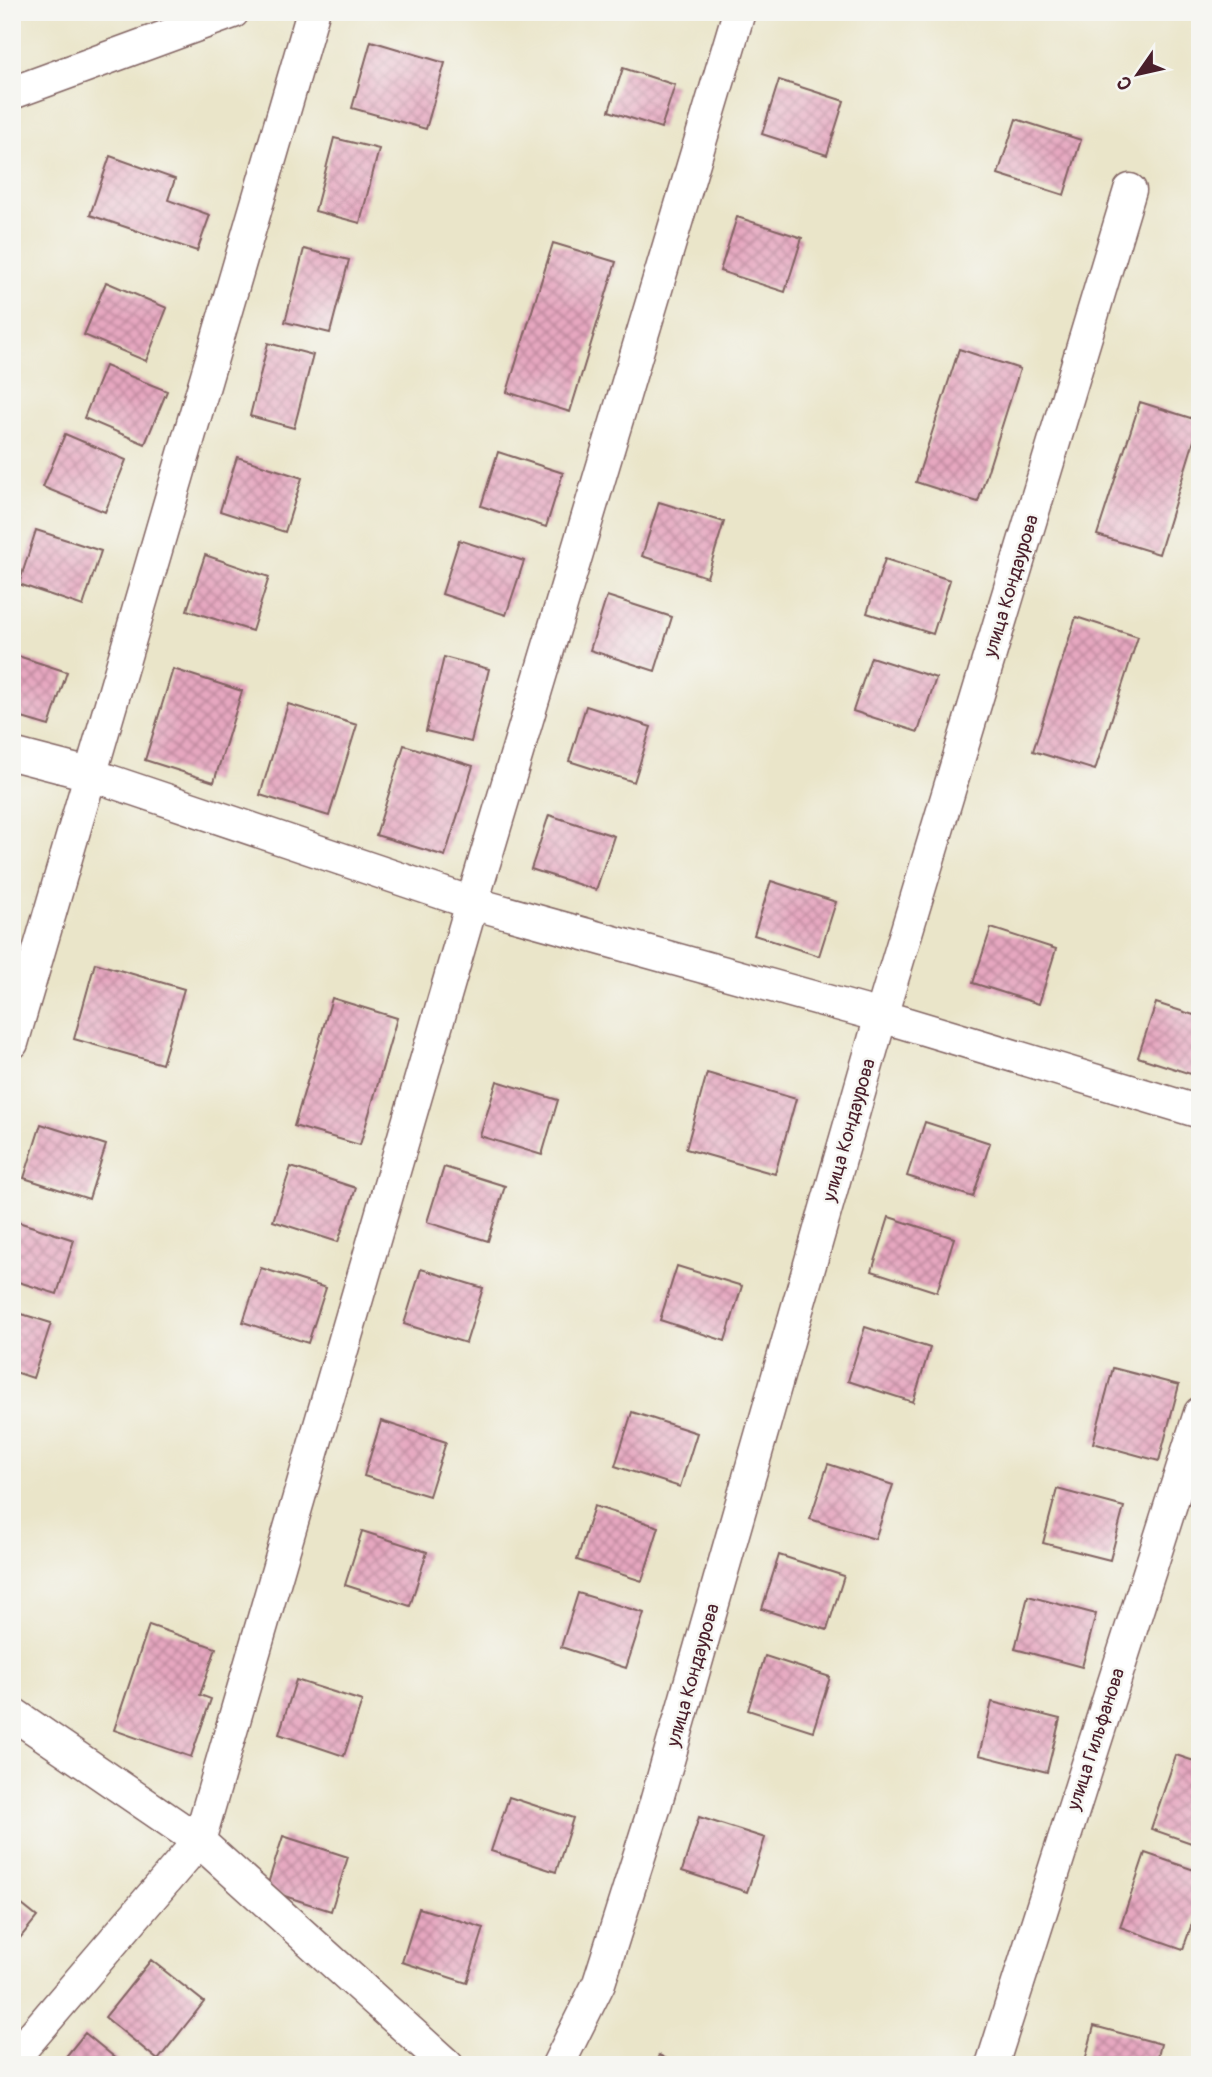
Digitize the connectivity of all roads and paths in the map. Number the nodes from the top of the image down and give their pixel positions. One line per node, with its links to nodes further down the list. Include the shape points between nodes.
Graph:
1 (233, 12): 4 (street)
2 (313, 12): 7 (street)
3 (738, 12): 8 (street)
4 (12, 93)
5 (1130, 190): 9 (street, улица Кондаурова)
6 (12, 754): 7 (street)
7 (89, 774): 8 (street); 10 (street)
8 (472, 903): 9 (street); 14 (street)
9 (881, 1016): 11 (street); 17 (street, улица Кондаурова, via 655,1806 599,1983)
10 (12, 1042)
11 (1200, 1112)
12 (1200, 1413): 18 (street, улица Гильфанова)
13 (12, 1713): 14 (street)
14 (199, 1841): 15 (street); 16 (street)
15 (12, 2060)
16 (447, 2065)
17 (558, 2065)
18 (992, 2065)

